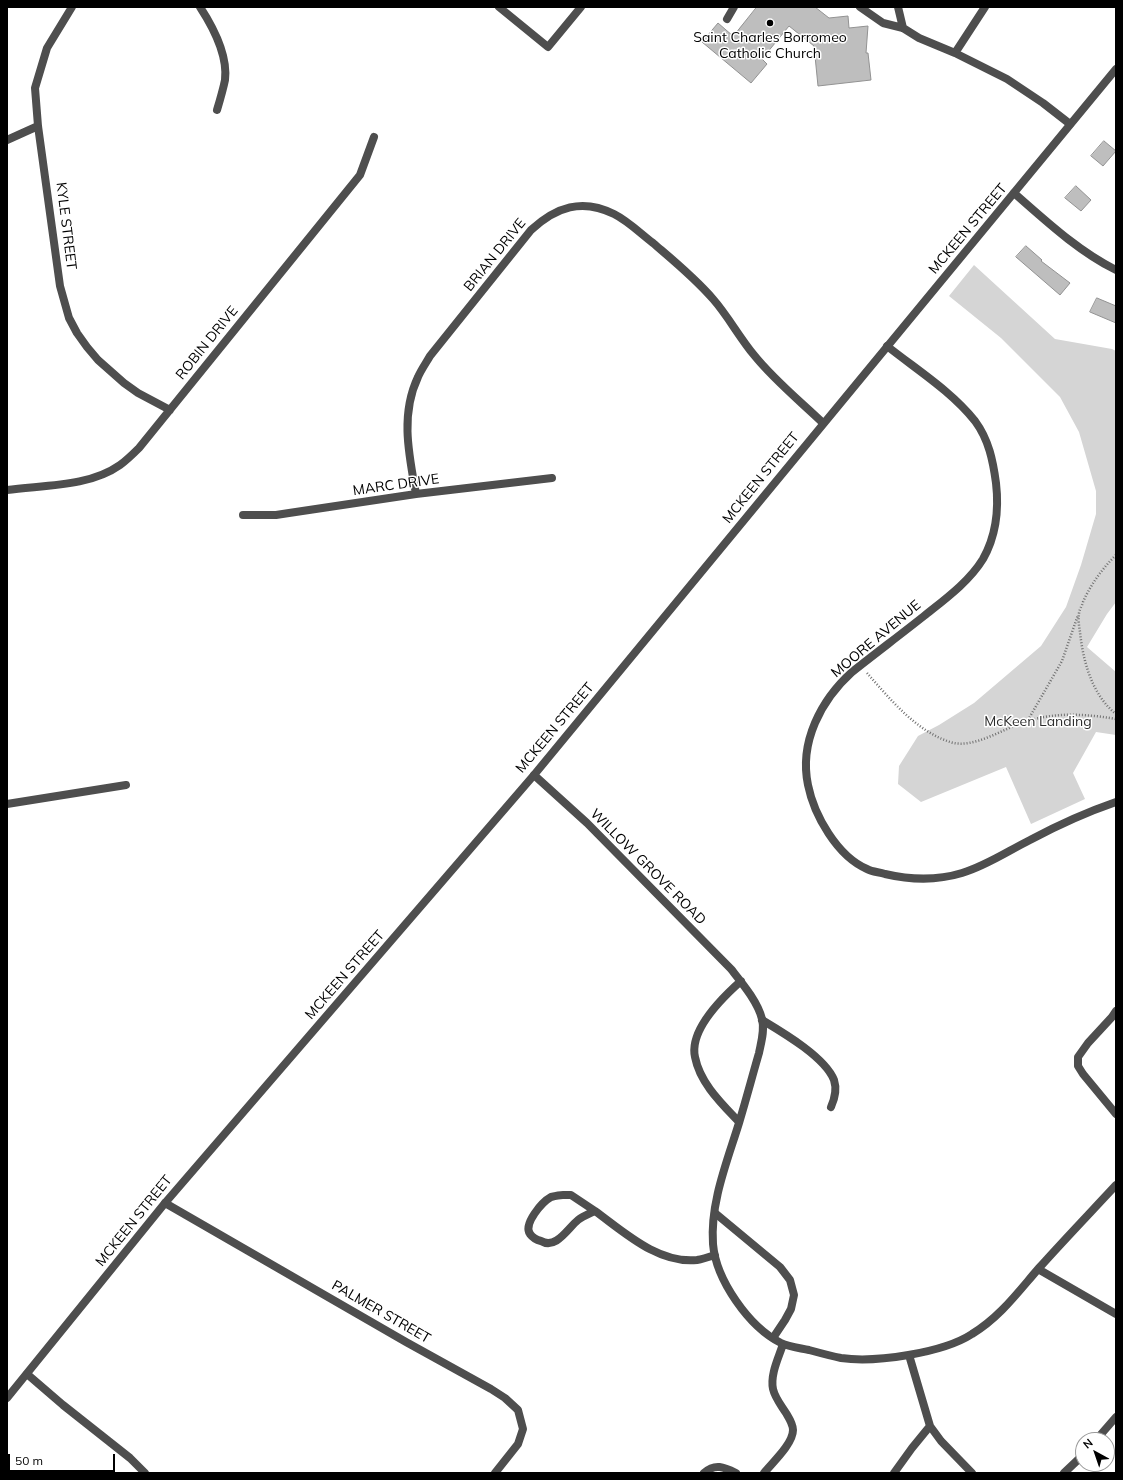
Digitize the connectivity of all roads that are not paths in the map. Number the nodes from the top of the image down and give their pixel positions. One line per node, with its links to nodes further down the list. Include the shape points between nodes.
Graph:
1 (72, 7): 15 (street, KYLE STREET, via 42,61 35,88)
2 (200, 7): 13 (street, via 215,33 224,63 225,79)
3 (499, 7): 4 (street, via 548,47)
4 (580, 7)
5 (734, 7): 9 (street)
6 (860, 7): 10 (street, via 883,23)
7 (898, 7): 10 (street)
8 (985, 7): 11 (street)
9 (726, 19)
10 (903, 28): 11 (street)
11 (955, 53): 14 (street, via 1007,79)
12 (1116, 69): 14 (street, MCKEEN STREET)
13 (217, 110)
14 (1070, 124): 18 (street, MCKEEN STREET)
15 (38, 126): 17 (street); 21 (street, KYLE STREET, via 60,286 69,318 86,348 98,360 138,393)
16 (374, 137): 21 (street, ROBIN DRIVE, via 360,175)
17 (7, 140)
18 (1014, 194): 19 (street, via 1072,242); 20 (street, MCKEEN STREET)
19 (1116, 270)
20 (887, 346): 22 (street, MCKEEN STREET); 29 (street, MOORE AVENUE, via 941,387 965,410 984,436 994,466 998,509 996,523 988,548 976,569 940,603 843,681 819,713 810,738 806,768 811,800 827,831 850,858 867,869 895,876 925,879 964,872 1077,817)
21 (170, 410): 24 (street, ROBIN DRIVE, via 139,448 120,465 97,476 72,482)
22 (824, 423): 25 (street, BRIAN DRIVE, via 754,355 714,300 691,275 614,214 600,208 573,206 549,214 531,230 430,356 418,377 407,428); 27 (street, MCKEEN STREET)
23 (552, 478): 25 (street, MARC DRIVE)
24 (7, 490)
25 (416, 494): 26 (street, MARC DRIVE, via 276,515)
26 (243, 515)
27 (534, 775): 31 (street, WILLOW GROVE ROAD, via 587,823); 38 (street, MCKEEN STREET)
28 (126, 785): 30 (street)
29 (1116, 802)
30 (7, 804)
31 (741, 981): 33 (street, WILLOW GROVE ROAD); 36 (street, via 726,994 701,1028 695,1040 694,1056 708,1087)
32 (1116, 1011): 35 (street, via 1078,1057 1078,1066)
33 (762, 1020): 34 (street, via 805,1048 829,1071 835,1089); 36 (street, WILLOW GROVE ROAD, via 759,1053)
34 (831, 1107)
35 (1116, 1114)
36 (739, 1122): 40 (street, WILLOW GROVE ROAD, via 721,1180)
37 (1116, 1185): 42 (street, WILLOW GROVE ROAD)
38 (166, 1203): 47 (street, MCKEEN STREET); 54 (street, PALMER STREET, via 505,1398 518,1410 523,1429 518,1444)
39 (594, 1211): 39 (street, via 578,1220 566,1234 550,1243 543,1243 530,1234 530,1220 545,1201 556,1196 571,1196); 41 (street, via 651,1250 665,1256 696,1260)
40 (715, 1213): 41 (street, WILLOW GROVE ROAD); 44 (street, via 780,1267 790,1280 794,1295 792,1308)
41 (715, 1256): 44 (street, WILLOW GROVE ROAD, via 727,1285 742,1309 756,1325)
42 (1038, 1269): 43 (street); 46 (street, WILLOW GROVE ROAD, via 992,1321 971,1336 940,1348)
43 (1116, 1314)
44 (773, 1338): 45 (street, WILLOW GROVE ROAD)
45 (783, 1344): 46 (street, WILLOW GROVE ROAD, via 842,1358 872,1359); 57 (street, via 772,1383 776,1398 793,1430 788,1444)
46 (909, 1355): 50 (street)
47 (27, 1374): 48 (street, MCKEEN STREET); 53 (street)
48 (7, 1398)
49 (1116, 1417): 51 (street)
50 (930, 1426): 58 (street); 59 (street)
51 (1103, 1432)
52 (1075, 1463): 60 (street)
53 (145, 1473)
54 (495, 1473)
55 (704, 1473): 56 (street, via 720,1466)
56 (736, 1473)
57 (764, 1473)
58 (894, 1473)
59 (972, 1473)
60 (1064, 1473)

